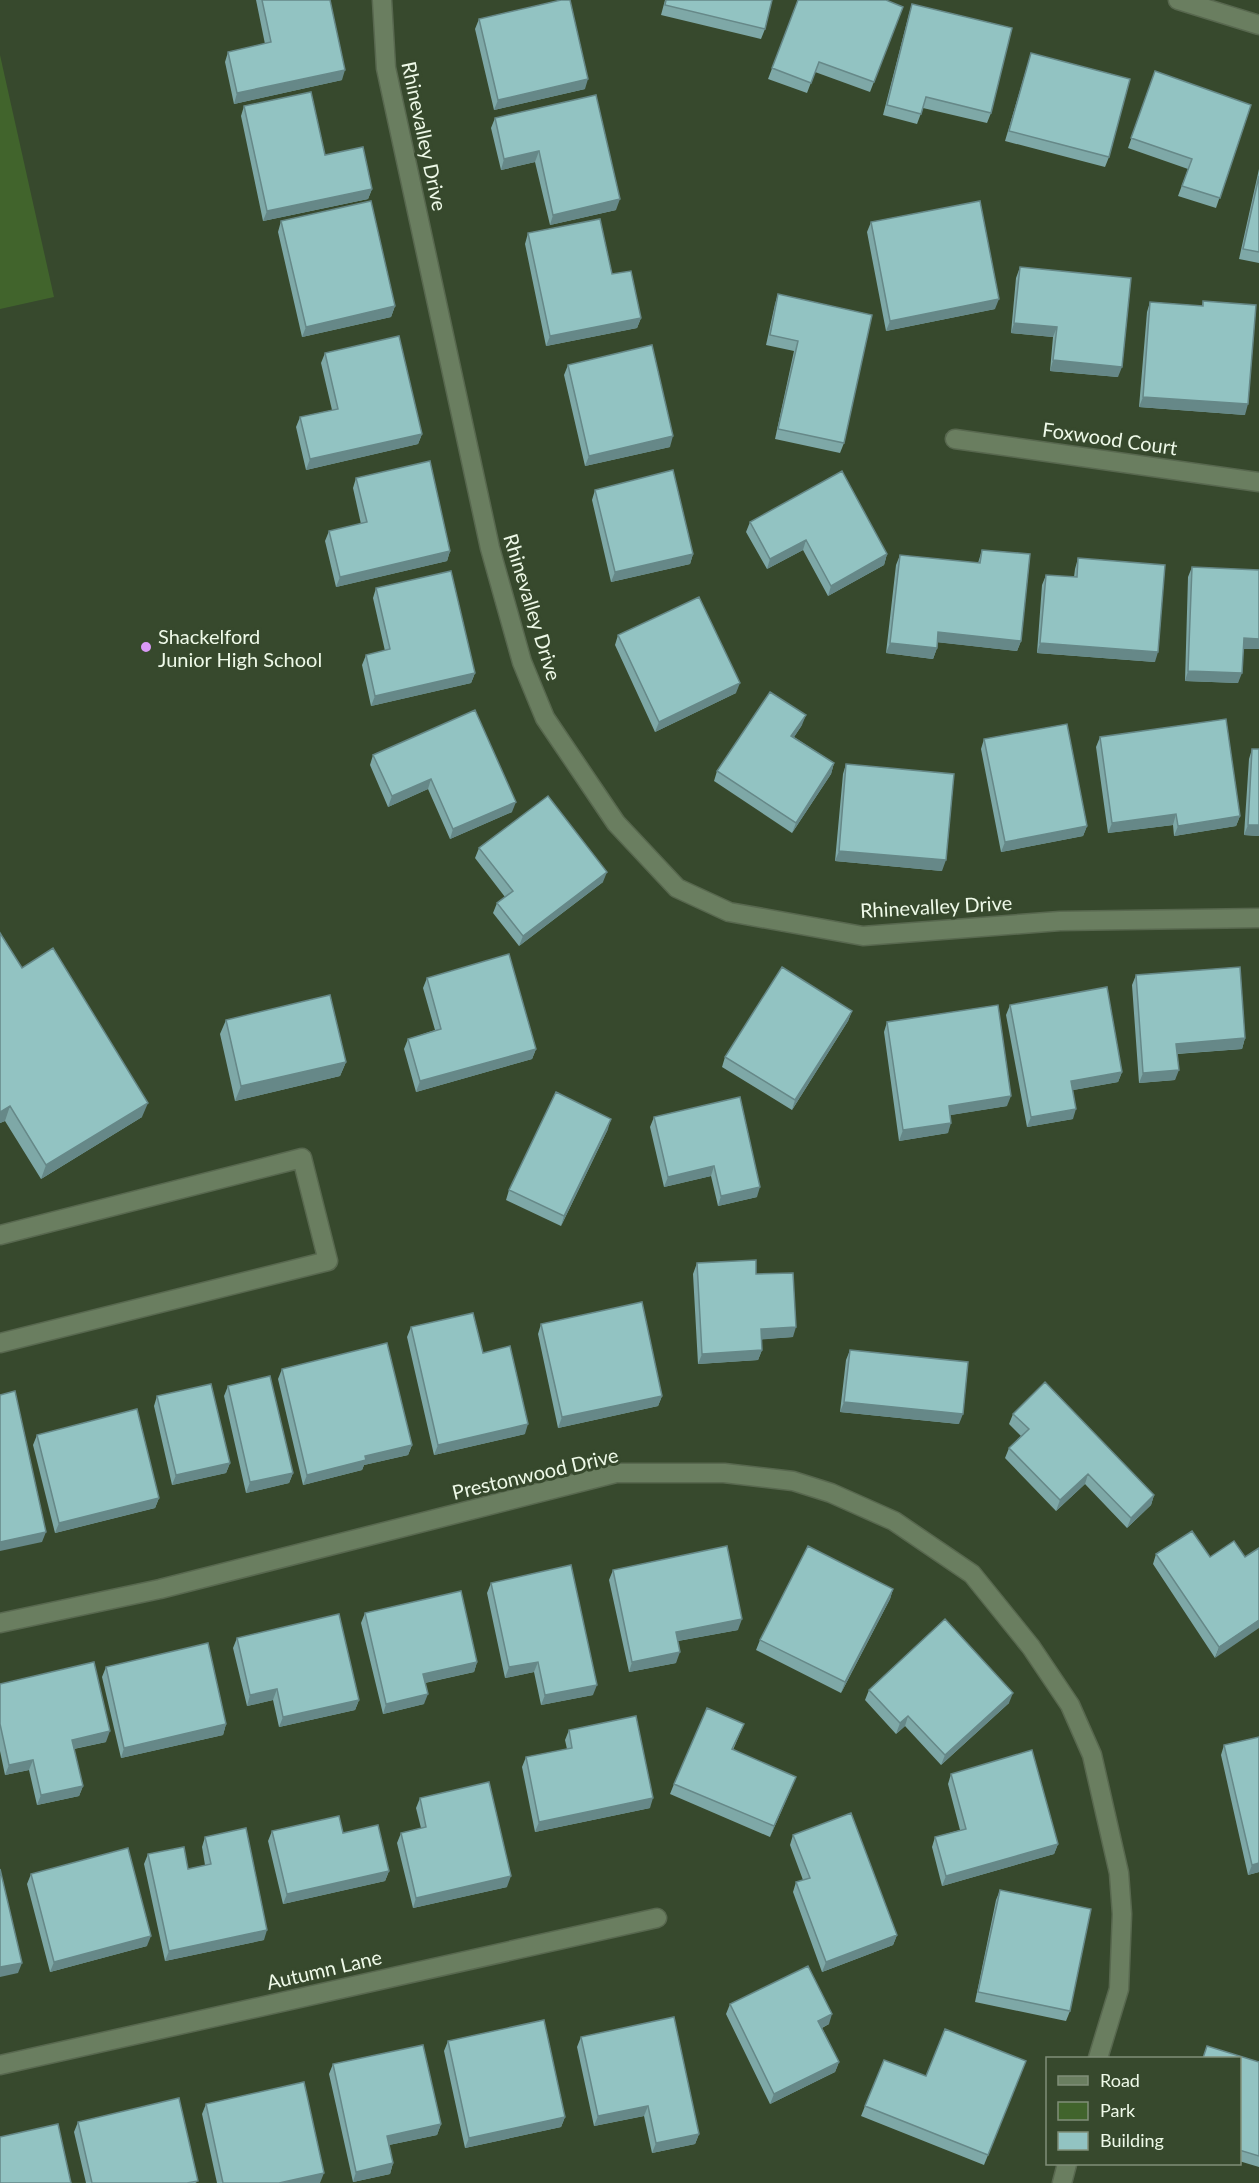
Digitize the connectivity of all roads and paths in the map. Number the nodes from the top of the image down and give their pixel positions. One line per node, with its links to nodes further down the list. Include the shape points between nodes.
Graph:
1 (382, 0): 7 (street, Rhinevalley Drive, via 389,80 490,548 522,662 545,718 615,823 677,888 729,912 863,936 1060,921)
2 (1178, 0): 3 (street)
3 (1209, 5): 4 (street)
4 (1259, 25)
5 (956, 439): 6 (street, Foxwood Court)
6 (1259, 482)
7 (1259, 918)
8 (0, 1235): 9 (street, via 302,1158 328,1261)
9 (0, 1343)
10 (0, 1623): 12 (street, Prestonwood Drive, via 160,1589 616,1473 724,1473 793,1481 831,1493 894,1521 972,1574 1031,1647 1070,1705 1092,1755 1119,1873 1119,1989)
11 (657, 1918): 13 (street, Autumn Lane)
12 (1098, 2057)
13 (0, 2065)
14 (1066, 2165): 15 (street)
15 (1062, 2183)

